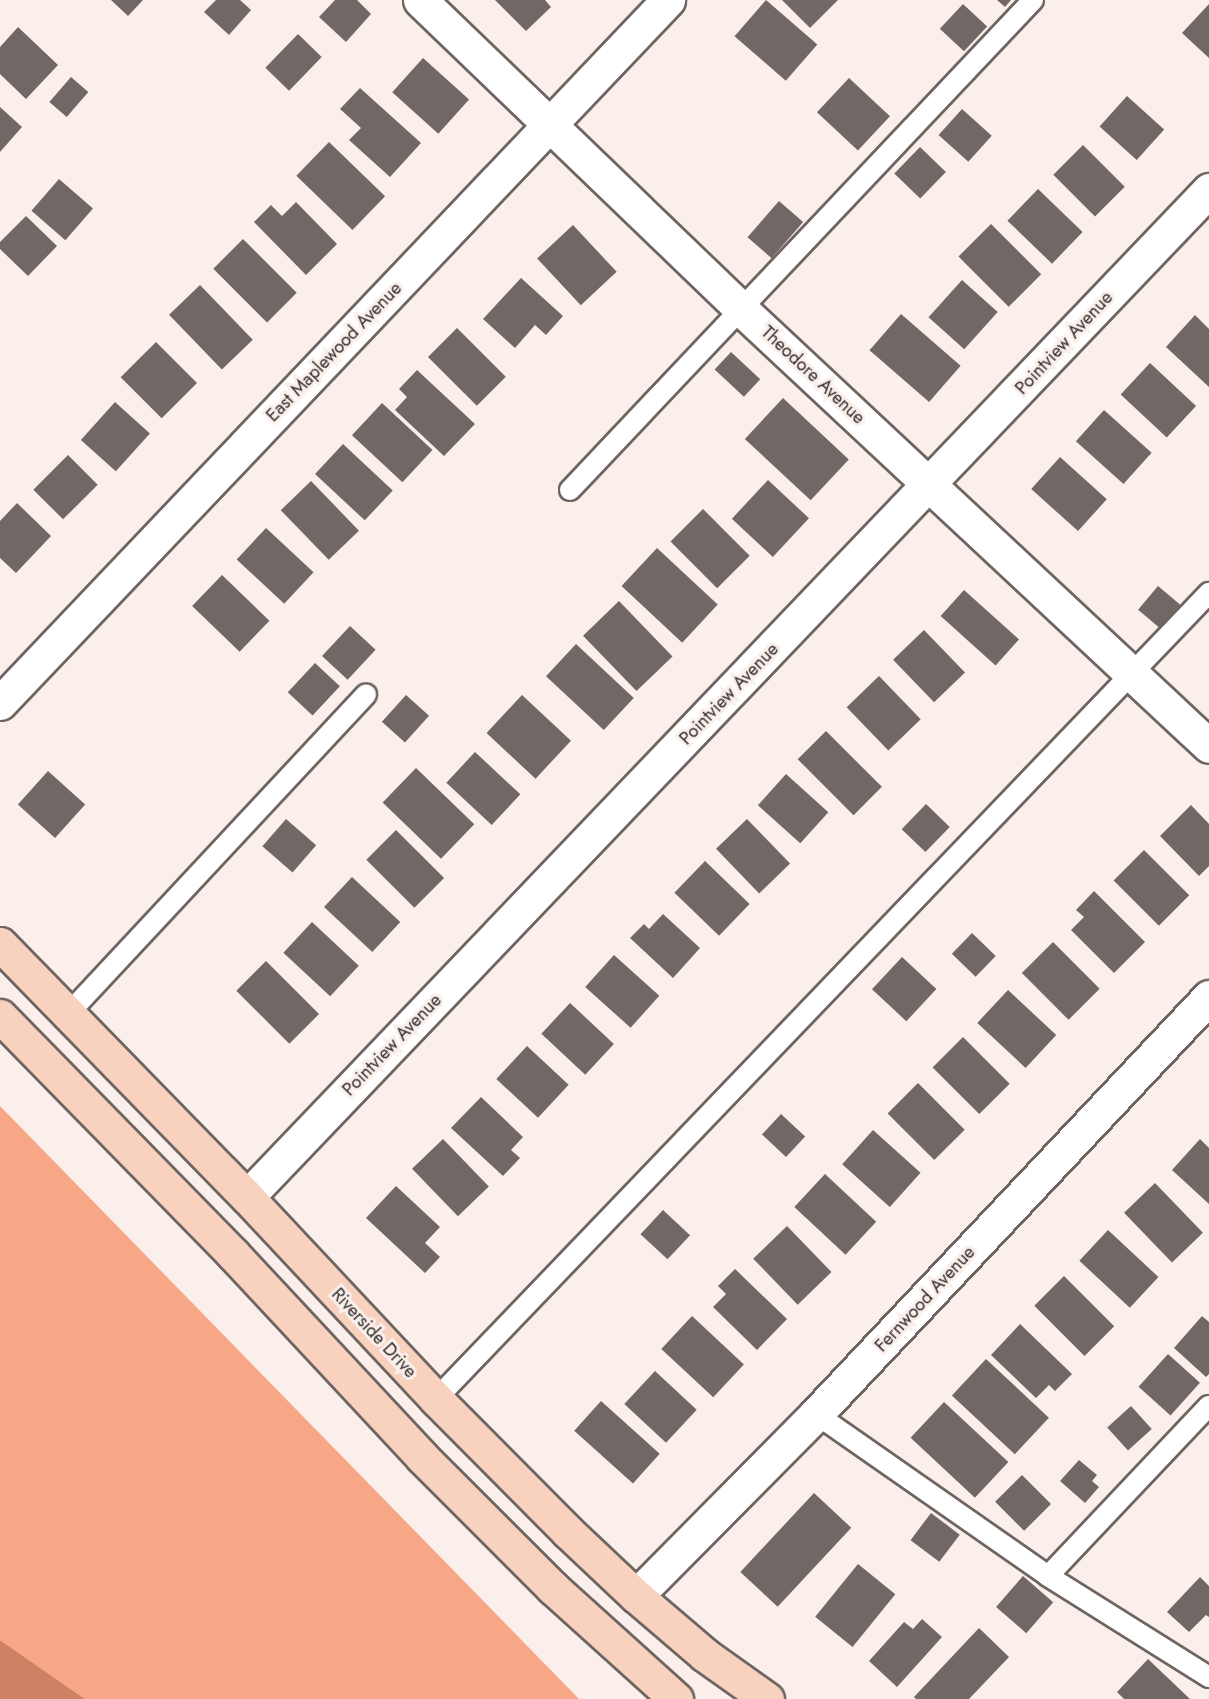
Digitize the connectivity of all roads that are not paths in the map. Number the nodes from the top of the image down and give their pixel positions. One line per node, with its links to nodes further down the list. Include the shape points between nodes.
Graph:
1 (420, 0): 4 (street, Theodore Avenue)
2 (668, 0): 4 (street, East Maplewood Avenue)
3 (1033, 0): 6 (lane)
4 (551, 124): 6 (street, Theodore Avenue); 12 (street, East Maplewood Avenue)
5 (1209, 190): 7 (street, Pointview Avenue)
6 (741, 309): 7 (street, Theodore Avenue); 8 (lane)
7 (931, 484): 10 (street, Theodore Avenue); 18 (street, Pointview Avenue)
8 (570, 490)
9 (1209, 593): 10 (lane)
10 (1132, 674): 13 (street, Theodore Avenue); 19 (lane)
11 (366, 694): 16 (lane)
12 (0, 703)
13 (1209, 746)
14 (0, 944): 16 (main road, Riverside Drive)
15 (1209, 997): 21 (street, Fernwood Avenue)
16 (68, 1014): 18 (main road, Riverside Drive)
17 (0, 1016): 25 (main road, via 233,1254 422,1457 553,1588)
18 (247, 1197): 19 (main road, Riverside Drive)
19 (436, 1399): 23 (main road, Riverside Drive)
20 (1209, 1406): 22 (lane)
21 (816, 1414): 22 (lane); 23 (street, Fernwood Avenue)
22 (1048, 1576): 24 (lane)
23 (636, 1596): 26 (main road, Riverside Drive, via 705,1655)
24 (1209, 1677)
25 (676, 1699)
26 (767, 1699)

